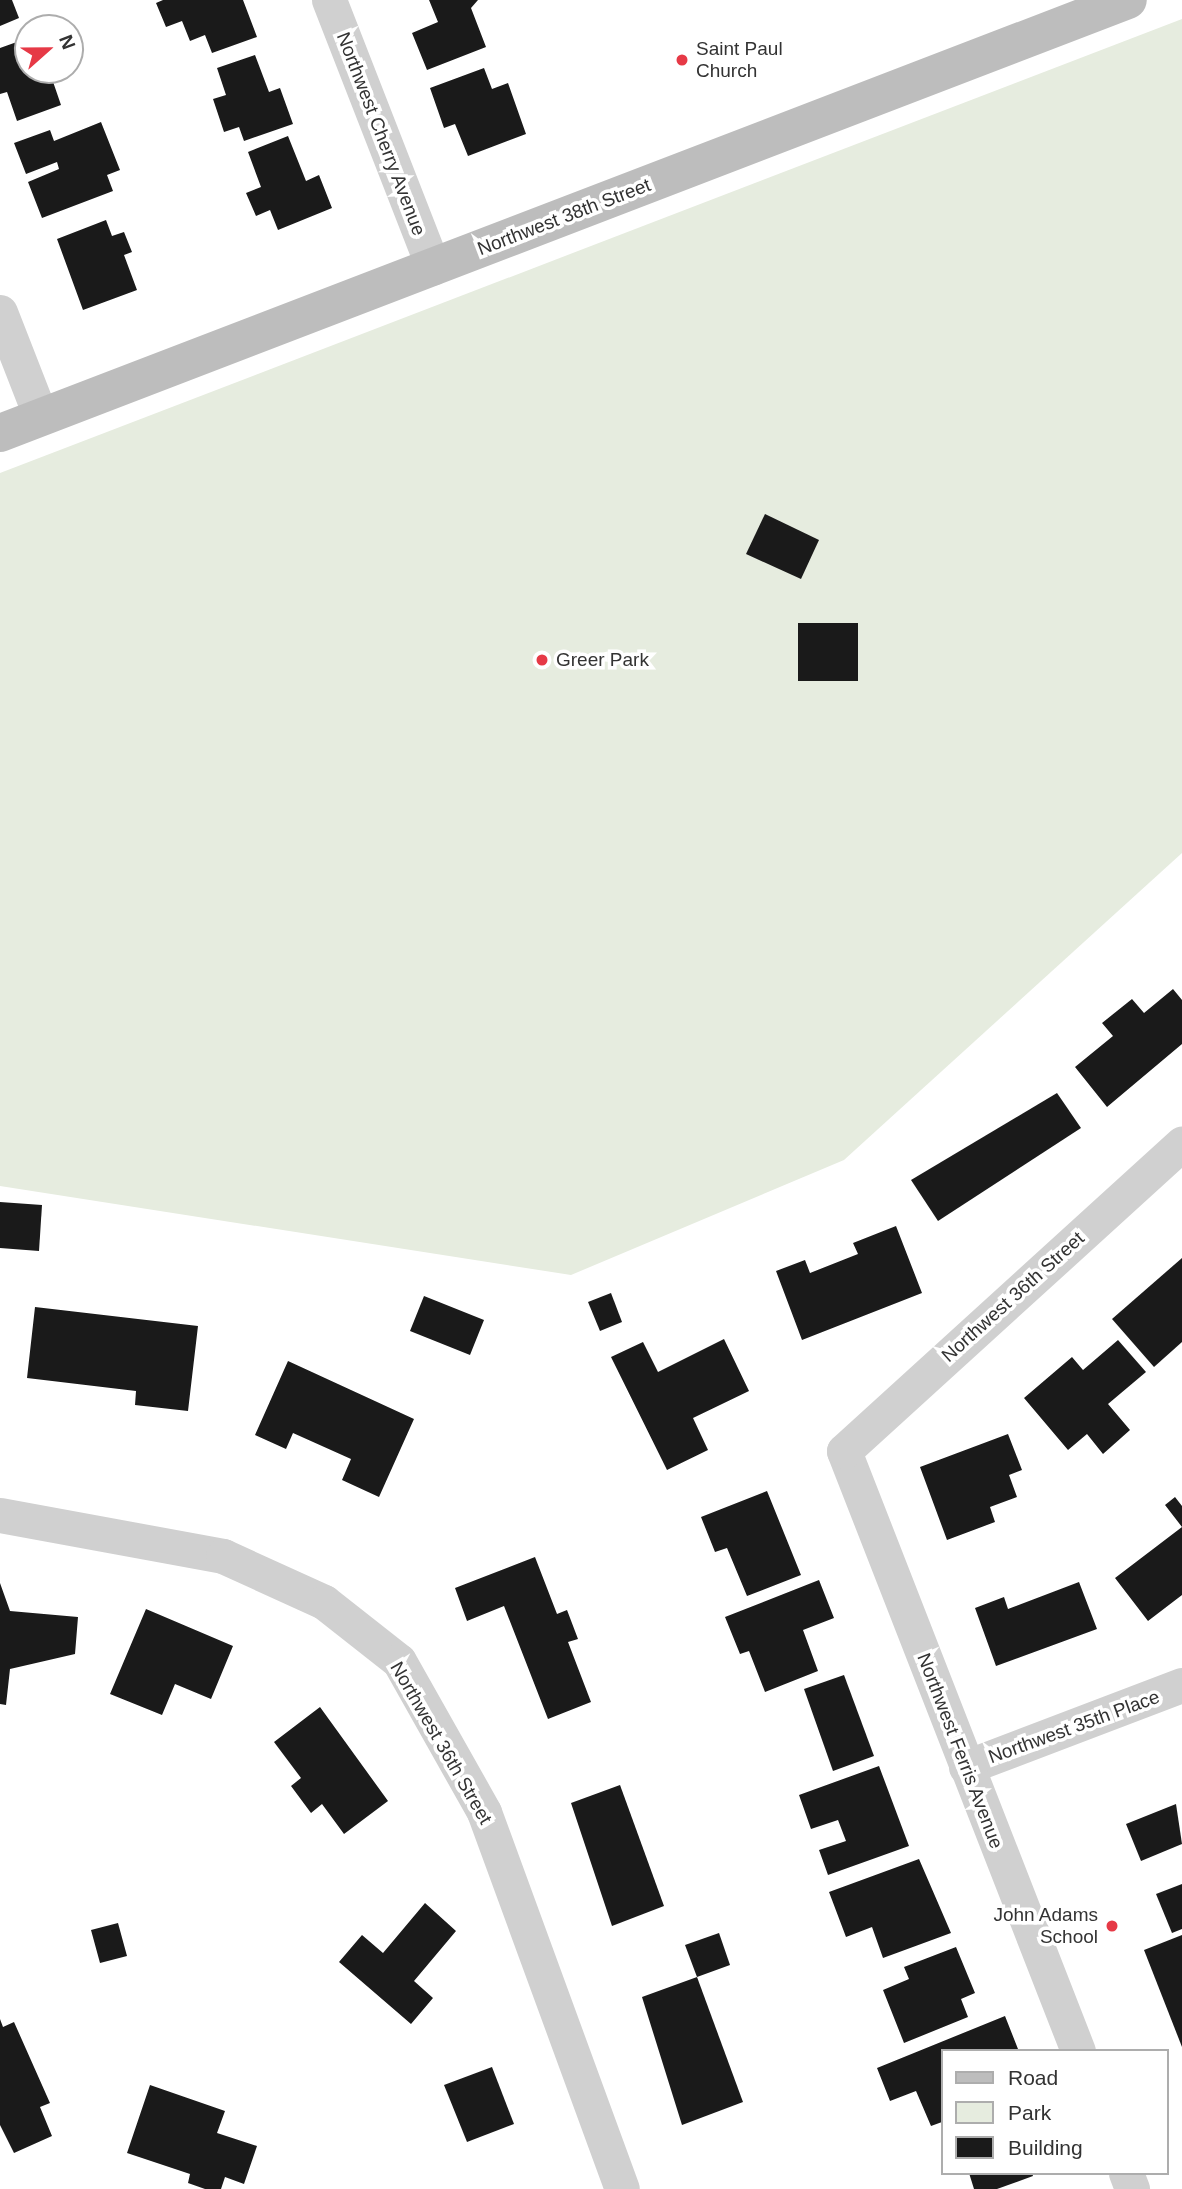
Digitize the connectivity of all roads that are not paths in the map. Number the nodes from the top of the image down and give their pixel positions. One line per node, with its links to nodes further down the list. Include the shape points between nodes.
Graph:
1 (329, 0): 3 (street, Northwest Cherry Avenue)
2 (1128, 0): 3 (main road, Northwest 38th Street)
3 (433, 267): 5 (main road, Northwest 38th Street)
4 (0, 312): 5 (street)
5 (41, 417): 6 (main road, Northwest 38th Street)
6 (0, 433)
7 (1182, 1143): 8 (street, Northwest 36th Street)
8 (844, 1451): 11 (street, Northwest Ferris Avenue)
9 (0, 1516): 13 (street, Northwest 36th Street, via 223,1556 324,1602 400,1661 484,1812)
10 (1182, 1685): 11 (street, Northwest 35th Place)
11 (966, 1767): 12 (street, Northwest Ferris Avenue)
12 (1077, 2049)
13 (622, 2189)

